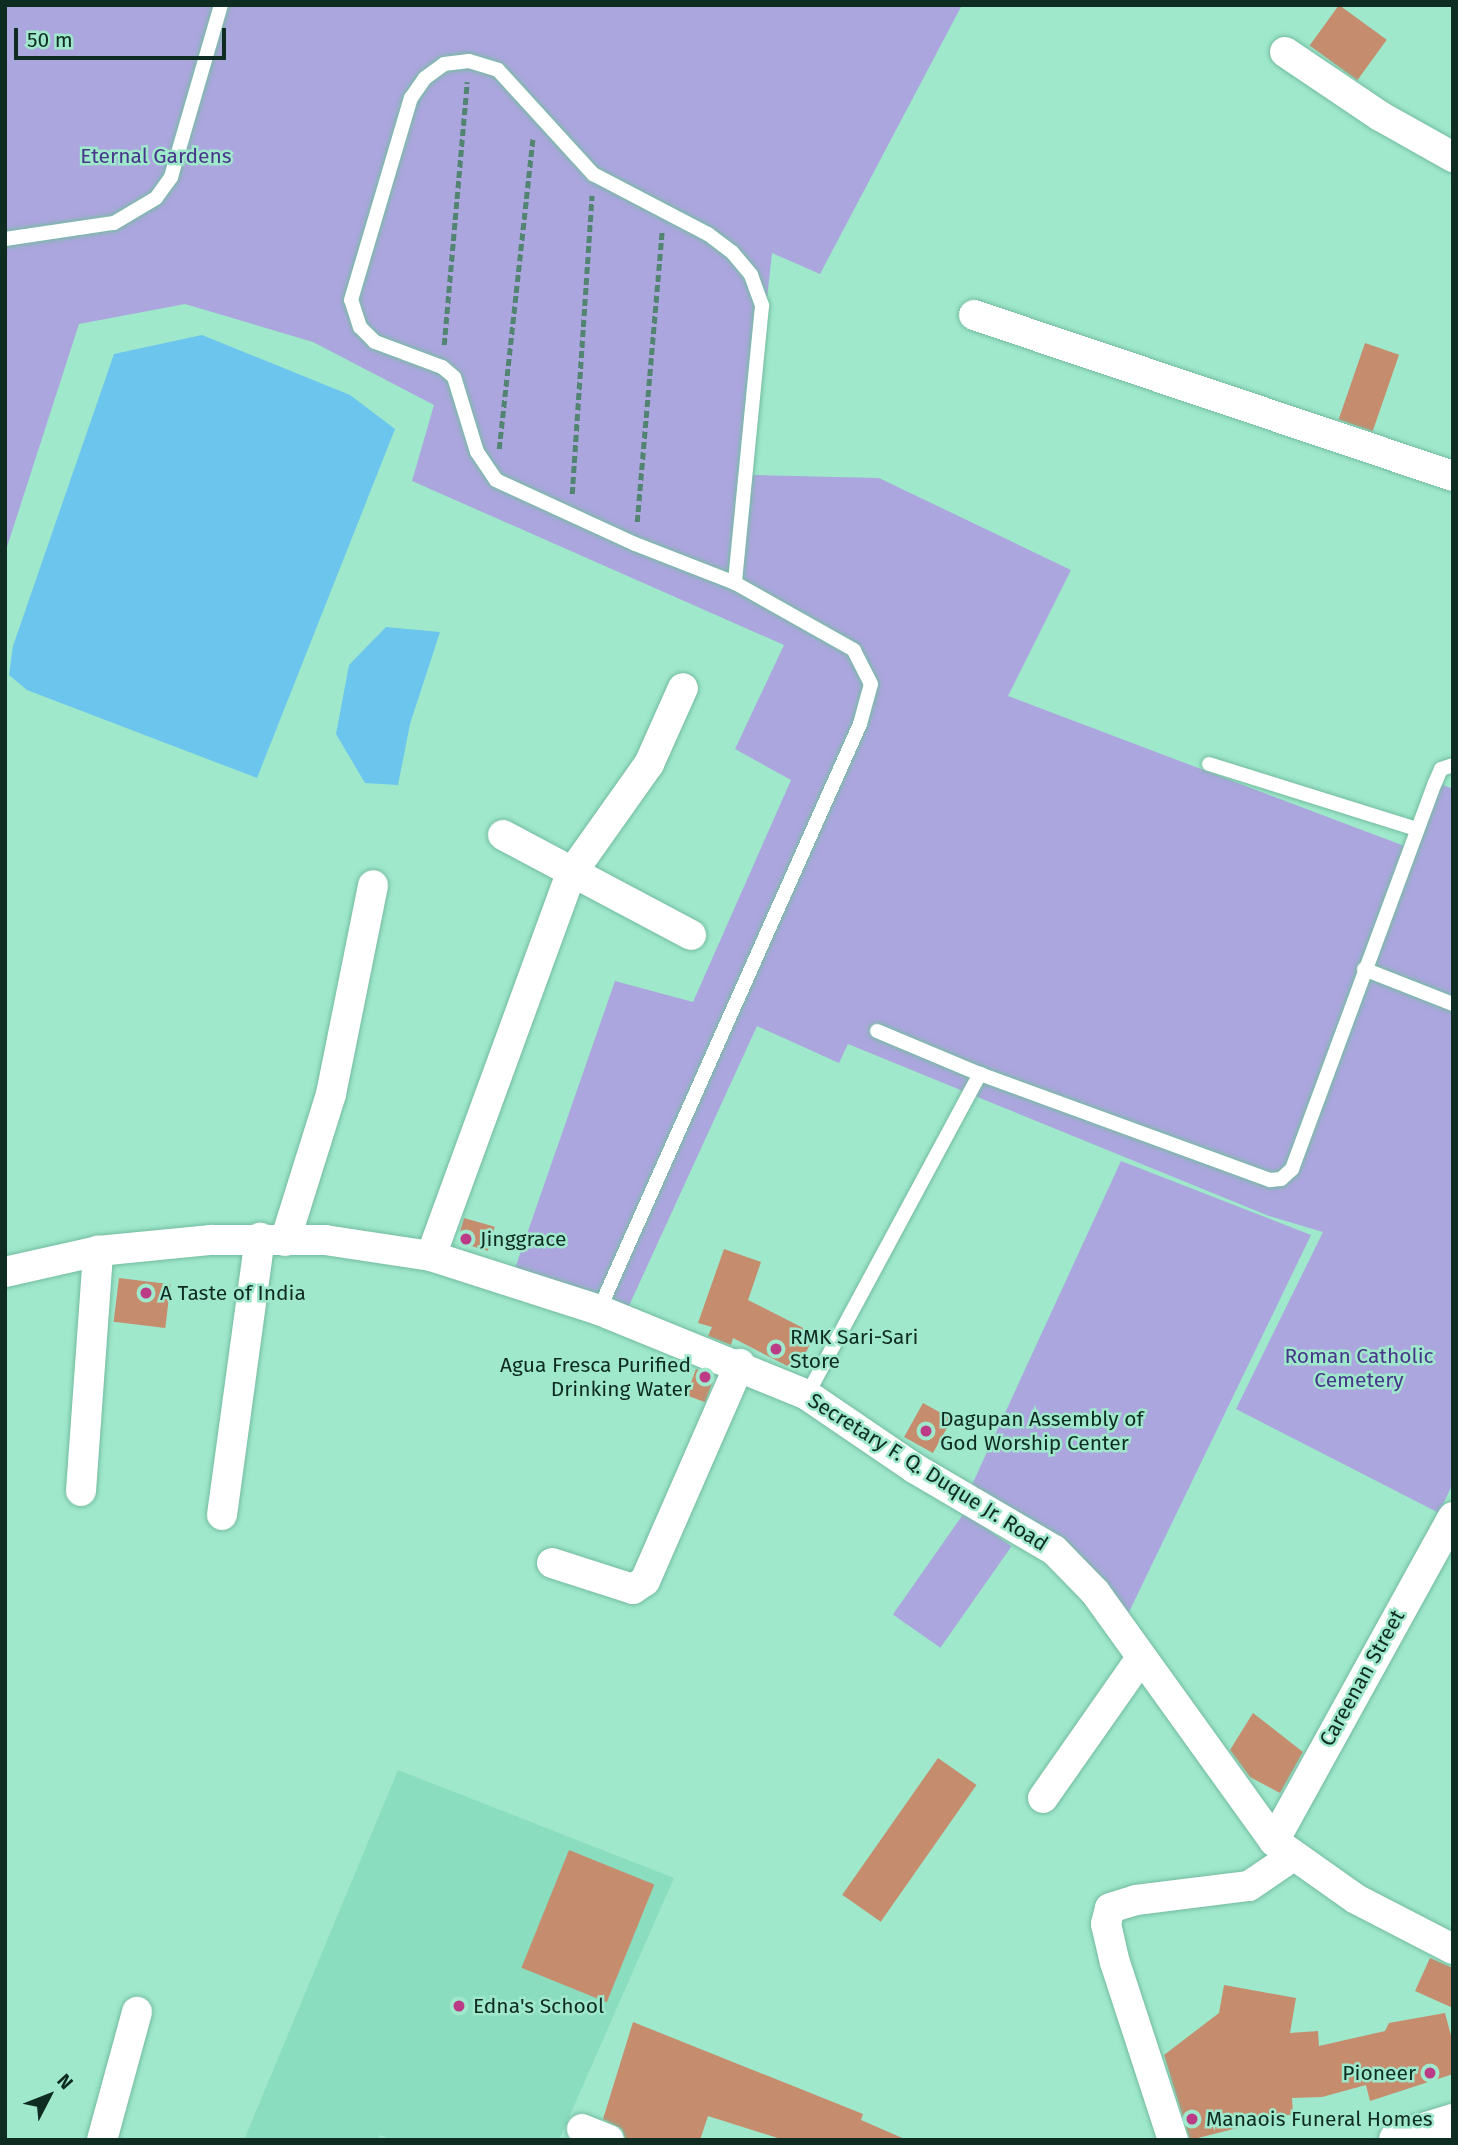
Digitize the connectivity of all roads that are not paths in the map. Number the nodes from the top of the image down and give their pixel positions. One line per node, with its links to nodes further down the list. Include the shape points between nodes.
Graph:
1 (221, 5): 4 (lane, via 171,177 156,198 114,223)
2 (1285, 52): 3 (street)
3 (1453, 158)
4 (5, 239)
5 (974, 315): 6 (street)
6 (1453, 476)
7 (735, 583): 7 (lane, via 762,306 751,275 732,252 708,234 593,174 498,71 469,61 444,64 425,78 411,98 351,300 360,327 375,342 442,367 461,393 477,452 496,480 635,544); 24 (lane, via 855,650 866,665 870,698)
8 (683, 688): 13 (street, via 649,764)
9 (1209, 764): 11 (lane)
10 (1453, 765): 11 (lane, via 1441,769)
11 (1417, 830): 16 (lane)
12 (503, 835): 13 (street)
13 (571, 874): 15 (street); 22 (street)
14 (373, 885): 20 (street, via 331,1094)
15 (691, 935)
16 (1364, 969): 17 (lane); 19 (lane, via 1292,1169 1281,1179 1270,1180)
17 (1453, 1004)
18 (877, 1031): 19 (lane)
19 (980, 1074): 26 (lane)
20 (273, 1240): 21 (street, Secretary F. Q. Duque Jr. Road); 22 (street, Secretary F. Q. Duque Jr. Road, via 325,1240); 28 (street)
21 (98, 1251): 23 (street, Secretary F. Q. Duque Jr. Road); 27 (street)
22 (431, 1256): 24 (street, Secretary F. Q. Duque Jr. Road)
23 (5, 1272)
24 (599, 1310): 25 (street, Secretary F. Q. Duque Jr. Road)
25 (740, 1364): 26 (street, Secretary F. Q. Duque Jr. Road); 30 (street, via 645,1581 633,1589)
26 (807, 1395): 31 (street, Secretary F. Q. Duque Jr. Road, via 914,1468 1054,1550 1080,1573)
27 (81, 1491)
28 (222, 1516)
29 (1448, 1536): 33 (street, Careenan Street)
30 (552, 1563)
31 (1141, 1658): 32 (street); 33 (street, Secretary F. Q. Duque Jr. Road)
32 (1043, 1798)
33 (1284, 1848): 34 (street, Secretary F. Q. Duque Jr. Road, via 1356,1899); 40 (street, via 1249,1886 1136,1900 1110,1908 1106,1924 1115,1963)
34 (1453, 1949)
35 (137, 2012): 38 (street)
36 (1453, 2123): 41 (main road)
37 (582, 2129): 39 (street)
38 (102, 2140)
39 (610, 2140)
40 (1173, 2140)
41 (1398, 2140)

